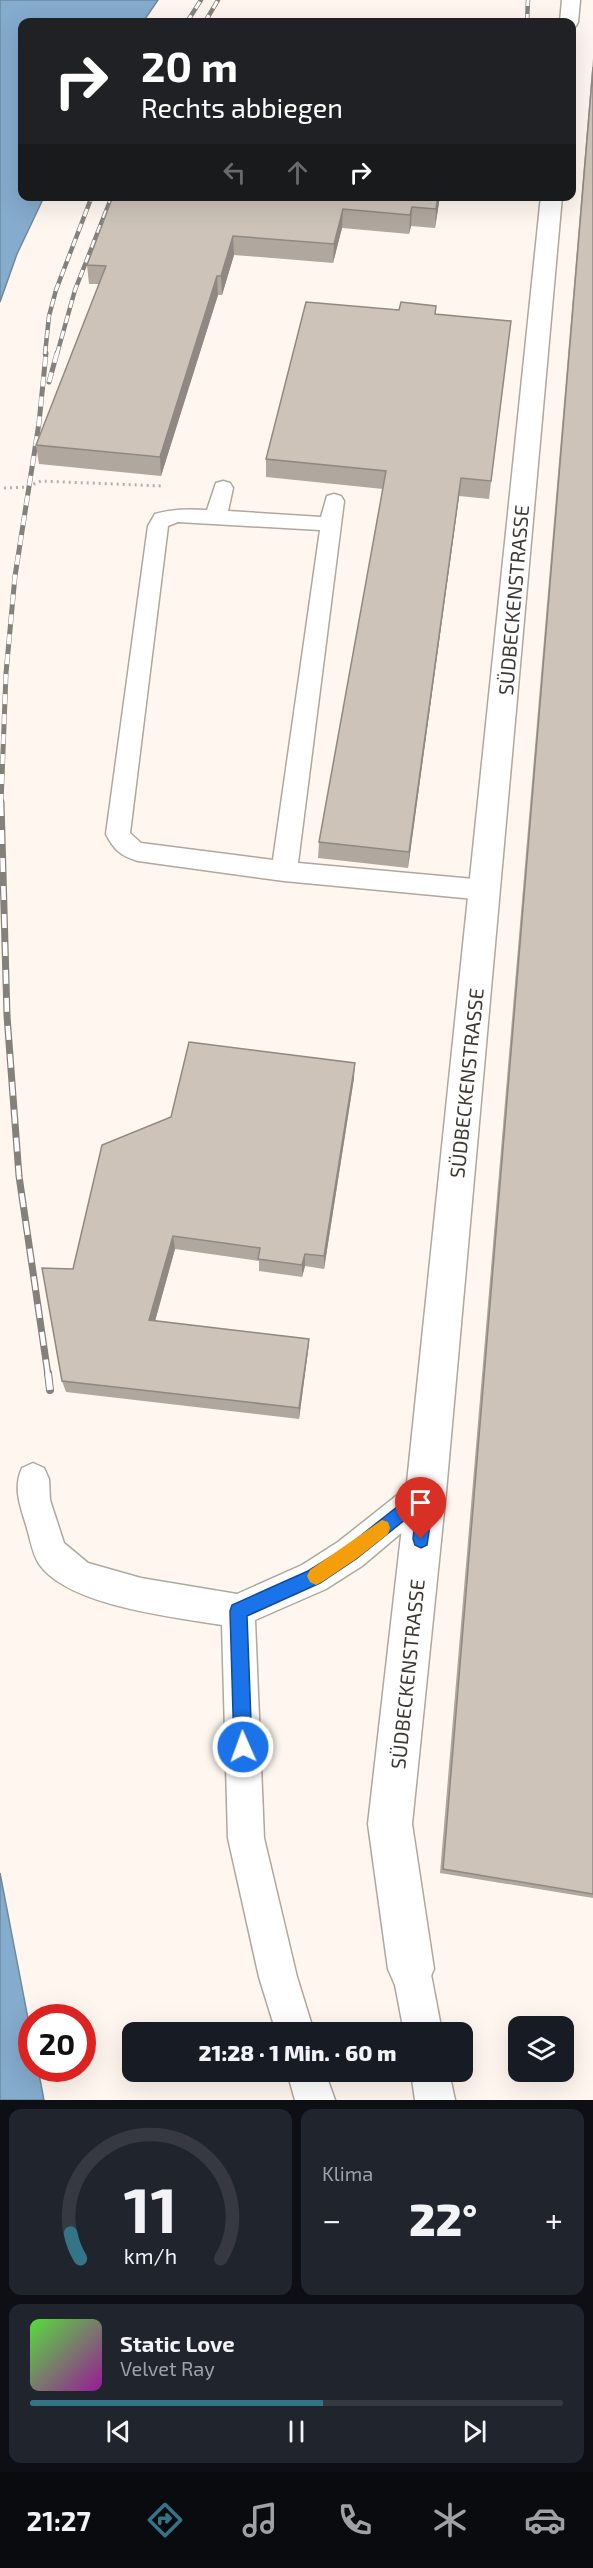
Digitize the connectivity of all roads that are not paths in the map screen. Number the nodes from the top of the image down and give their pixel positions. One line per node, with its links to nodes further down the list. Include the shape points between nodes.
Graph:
1 (571, 0): 2 (street)
2 (569, 18)
3 (552, 201): 7 (street, SÜDBECKENSTRASSE)
4 (223, 488): 5 (lane)
5 (216, 517): 6 (lane, via 333,512); 6 (lane, via 170,515 158,526 118,834 128,848 138,852)
6 (284, 871): 7 (lane)
7 (485, 890): 9 (street, SÜDBECKENSTRASSE)
8 (33, 1479): 10 (lane, via 34,1500 51,1552 79,1577 141,1595)
9 (426, 1492): 10 (lane, via 351,1554 314,1577); 11 (street, SÜDBECKENSTRASSE, via 390,1824)
10 (238, 1611): 12 (lane, via 246,1838)
11 (411, 1969): 13 (lane)
12 (292, 2022)
13 (421, 2022)
14 (309, 2082): 16 (lane)
15 (432, 2082): 17 (lane)
16 (315, 2100)
17 (435, 2100)

